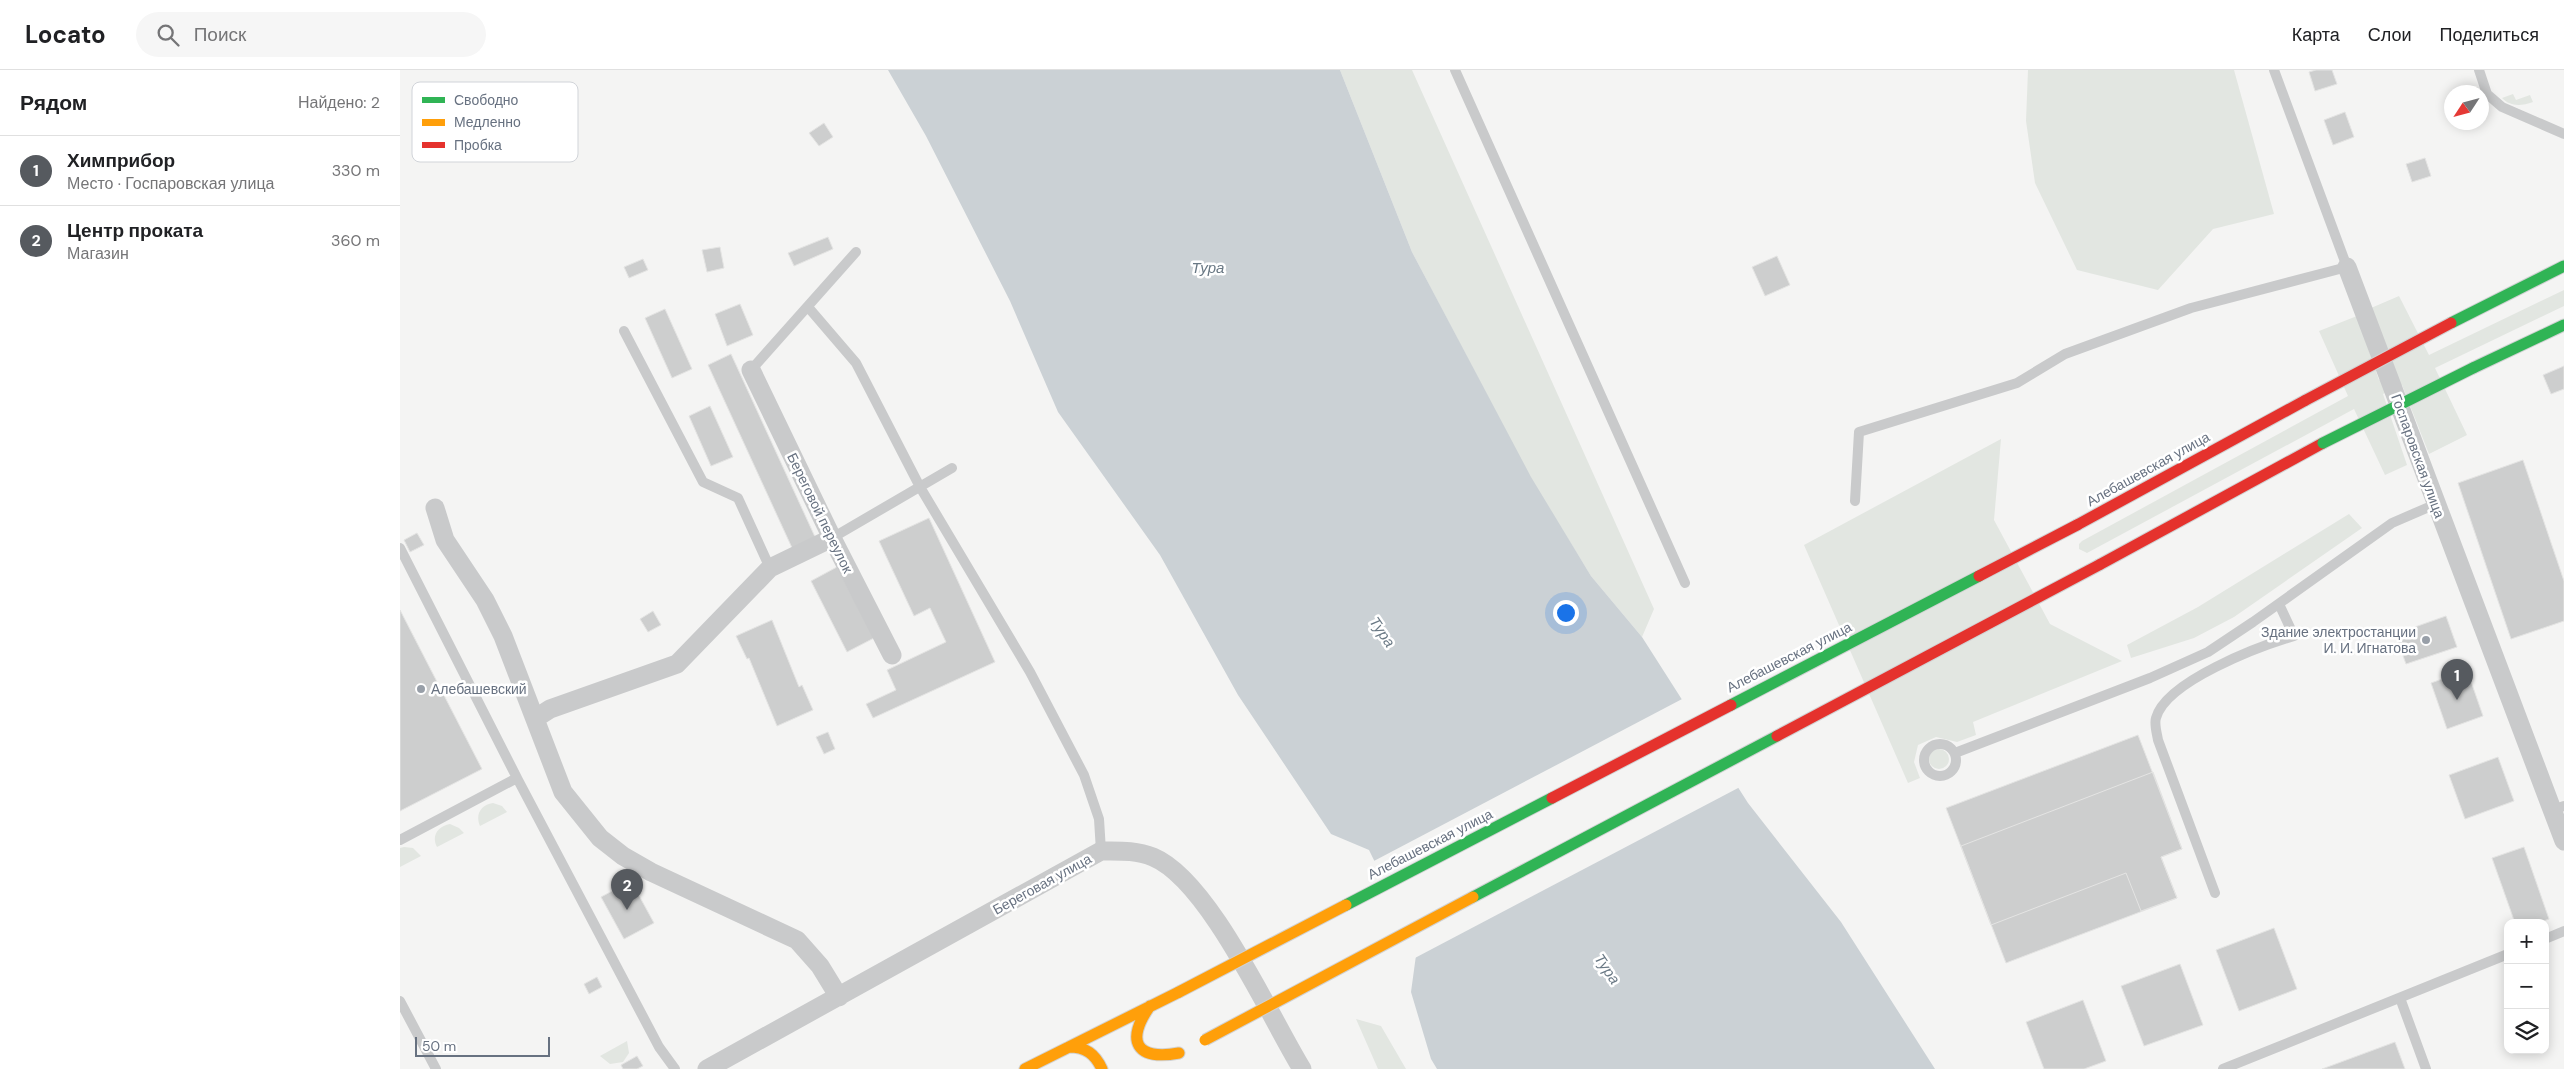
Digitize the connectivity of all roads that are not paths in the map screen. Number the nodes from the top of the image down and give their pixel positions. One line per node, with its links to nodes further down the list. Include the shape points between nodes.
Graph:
1 (1456, 70): 20 (lane)
2 (2274, 70): 7 (lane, Госпаровская улица)
3 (2479, 70): 4 (lane, via 2487,94 2502,107)
4 (2564, 134)
5 (856, 252): 8 (lane)
6 (2564, 266): 37 (main road, Алебашевская улица, bridge, via 2306,400 2077,525)
7 (2347, 267): 14 (lane, via 2191,308 2065,354 2016,383 1859,432); 15 (street, Госпаровская улица)
8 (808, 307): 11 (lane); 13 (lane, via 856,363)
9 (2564, 325): 39 (main road, bridge, via 2323,444)
10 (624, 331): 19 (lane, via 702,482 738,498)
11 (751, 370): 17 (street, Береговой переулок)
12 (952, 468): 13 (lane)
13 (920, 487): 17 (lane); 29 (lane, via 1008,632 1084,775 1099,819)
14 (1855, 500)
15 (2436, 504): 21 (lane, via 2392,523); 26 (street, Госпаровская улица)
16 (435, 508): 23 (street, via 445,540 485,600 503,636)
17 (832, 538): 19 (street); 22 (street, Береговой переулок)
18 (400, 548): 25 (lane)
19 (770, 568): 23 (street, via 677,664 550,709)
20 (1685, 583)
21 (2278, 604): 24 (lane, via 2208,652 2150,678); 30 (lane, via 2294,636 2255,648 2179,688 2166,699 2156,718 2158,740)
22 (892, 655)
23 (536, 718): 34 (street, via 563,792 600,838 622,856 651,872 797,940 820,966)
24 (1955, 753)
25 (517, 778): 27 (lane); 43 (lane, via 659,1047)
26 (2558, 808): 28 (street, Госпаровская улица)
27 (400, 840)
28 (2564, 841)
29 (1101, 851): 34 (street, Береговая улица); 38 (street, Береговая улица, via 1134,852 1172,868 1218,924)
30 (2215, 893)
31 (2564, 931): 32 (lane)
32 (2549, 937)
33 (2504, 956): 35 (lane)
34 (839, 997): 44 (street, Береговая улица)
35 (2400, 998): 49 (lane); 50 (lane)
36 (400, 1001): 42 (lane)
37 (1150, 1006): 39 (main road, via 1135,1027 1136,1043 1141,1050 1155,1057); 40 (main road, Алебашевская улица)
38 (1287, 1044): 47 (street); 48 (street, Береговая улица)
39 (1192, 1046): 41 (main road)
40 (1069, 1047): 45 (main road, Алебашевская улица); 46 (main road, via 1088,1050)
41 (1156, 1065)
42 (436, 1069)
43 (675, 1069)
44 (707, 1069)
45 (1025, 1069)
46 (1102, 1069)
47 (1294, 1069)
48 (1302, 1069)
49 (2223, 1069)
50 (2426, 1069)

